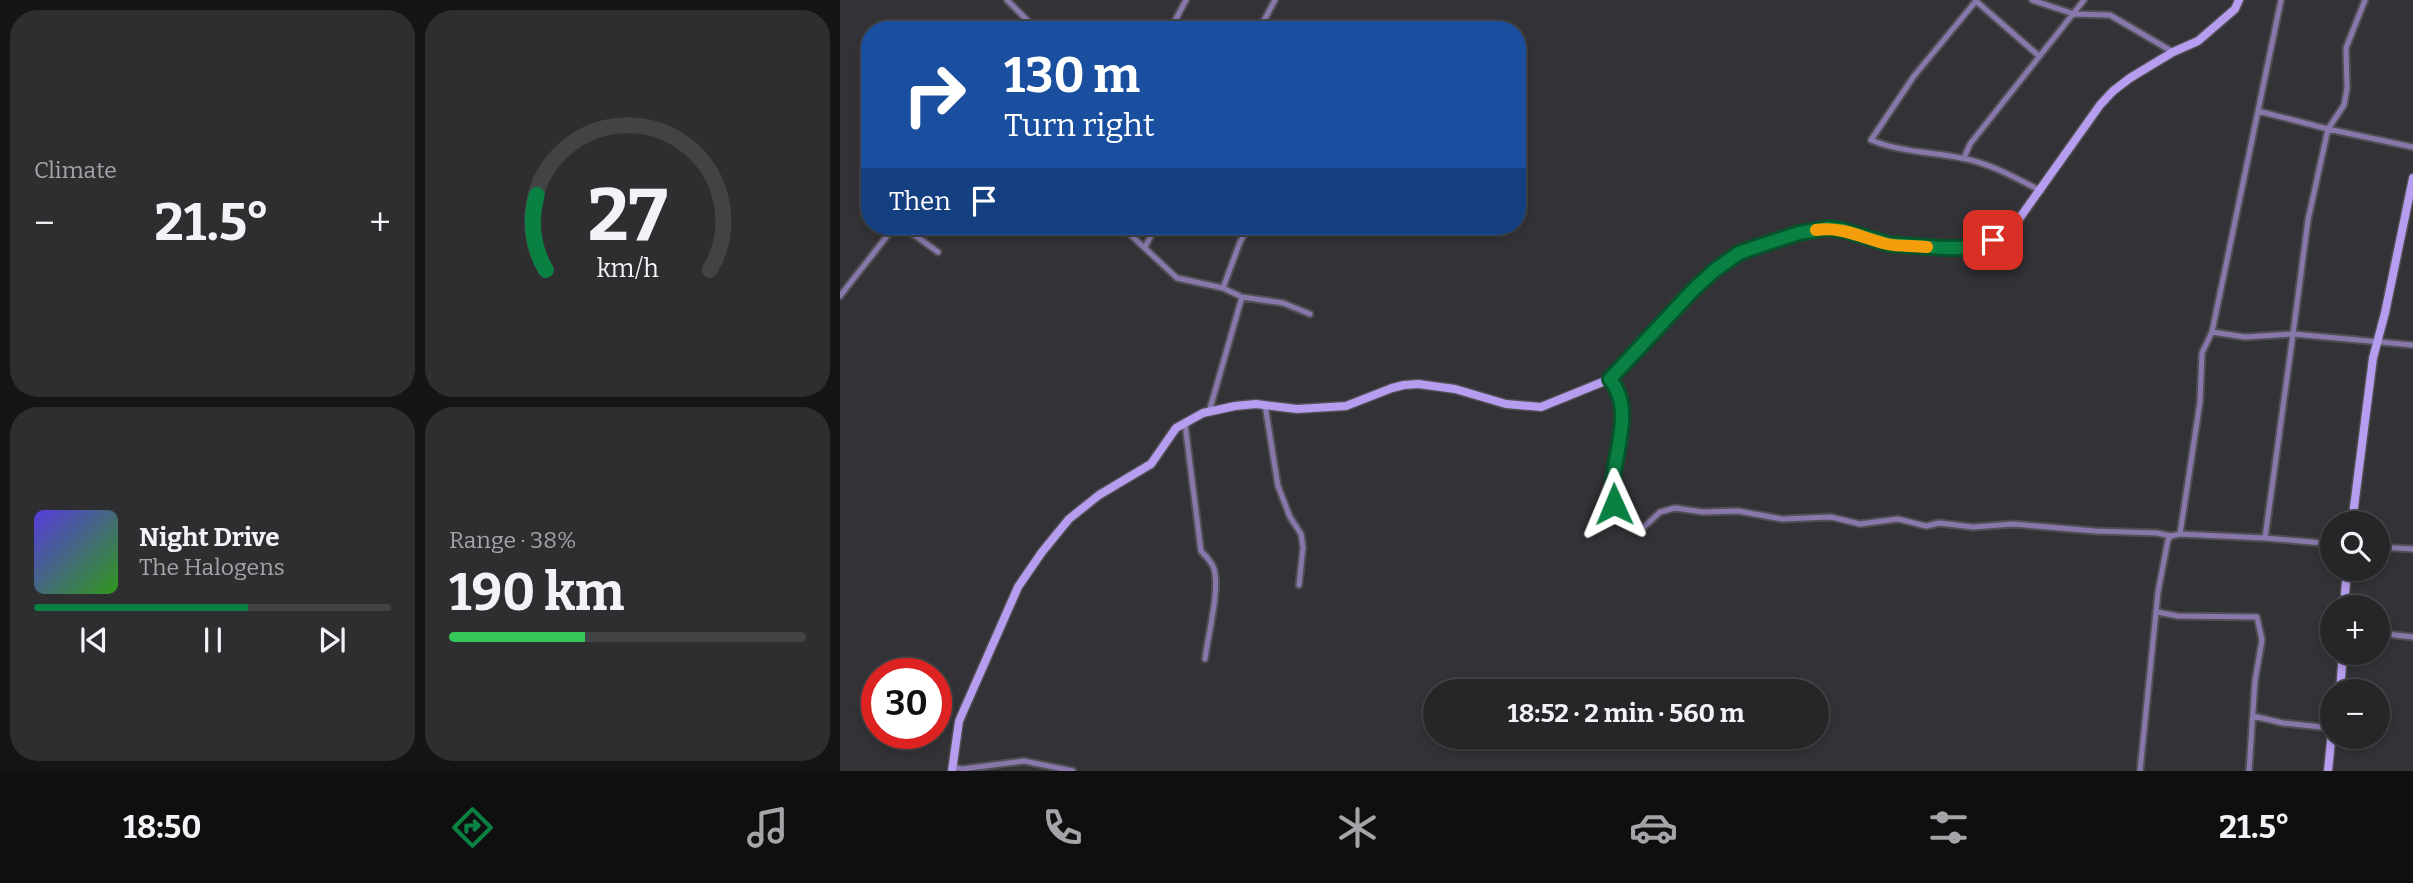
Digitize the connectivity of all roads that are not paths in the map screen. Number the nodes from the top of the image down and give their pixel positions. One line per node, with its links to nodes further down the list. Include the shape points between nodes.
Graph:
1 (1007, 0): 11 (street)
2 (1186, 0): 12 (street)
3 (1276, 0): 13 (street)
4 (2032, 0): 10 (street)
5 (2084, 0): 10 (street)
6 (2239, 0): 14 (street, via 2235,9 2198,41)
7 (2281, 0): 16 (street)
8 (2365, 0): 17 (street, via 2346,48 2344,105)
9 (1976, 1): 15 (street); 19 (street, via 1914,76 1871,141)
10 (2074, 14): 14 (street, via 2110,15); 15 (street)
11 (1028, 21)
12 (1175, 21)
13 (1264, 21)
14 (2173, 52): 21 (street, via 2113,90)
15 (2039, 56): 19 (street)
16 (2258, 111): 17 (street); 33 (street)
17 (2328, 129): 18 (street); 34 (street, via 2308,220)
18 (2413, 146)
19 (1964, 158): 21 (street)
20 (2413, 178): 35 (street)
21 (2041, 191): 37 (street, via 2008,231 1961,248 1889,244 1828,228 1739,253 1695,288)
22 (888, 235): 30 (street)
23 (914, 235): 28 (street)
24 (1131, 235): 27 (street)
25 (1151, 235): 27 (street)
26 (1244, 235): 29 (street)
27 (1145, 247): 29 (street, via 1177,278)
28 (938, 252)
29 (1223, 288): 31 (street)
30 (840, 296)
31 (1241, 297): 32 (street, via 1283,303); 39 (street)
32 (1310, 314)
33 (2212, 332): 34 (street, via 2245,337); 42 (street, via 2202,353 2200,402)
34 (2293, 334): 35 (street); 44 (street)
35 (2377, 342): 36 (street); 41 (street)
36 (2413, 345)
37 (1610, 379): 38 (street, via 1541,407 1418,384 1404,384 1346,406); 43 (street, via 1618,389 1623,413 1613,498 1617,511 1637,527 1643,528 1660,512 1675,508 1783,519 1831,517 1860,524 1898,520 1926,526 2013,523)
38 (1265, 405): 39 (street, via 1235,405); 48 (street, via 1278,486 1301,534)
39 (1209, 412): 40 (street)
40 (1185, 424): 52 (street, via 1201,551 1213,566 1216,582); 56 (street, via 1175,429 1151,464 1069,519 1018,587 959,721)
41 (2354, 511)
42 (2180, 534): 43 (street); 44 (street)
43 (2171, 536): 49 (street)
44 (2265, 538): 45 (street)
45 (2320, 543)
46 (2390, 548): 47 (street)
47 (2413, 549)
48 (1299, 585)
49 (2157, 612): 53 (street, via 2256,617 2262,640); 58 (street)
50 (2390, 634): 51 (street)
51 (2413, 637)
52 (1205, 659)
53 (2253, 716): 54 (street, via 2283,723); 59 (street)
54 (2320, 724)
55 (2330, 749): 60 (street)
56 (953, 769): 57 (street, via 1024,761)
57 (1073, 771)
58 (2140, 771)
59 (2249, 771)
60 (2328, 771)

